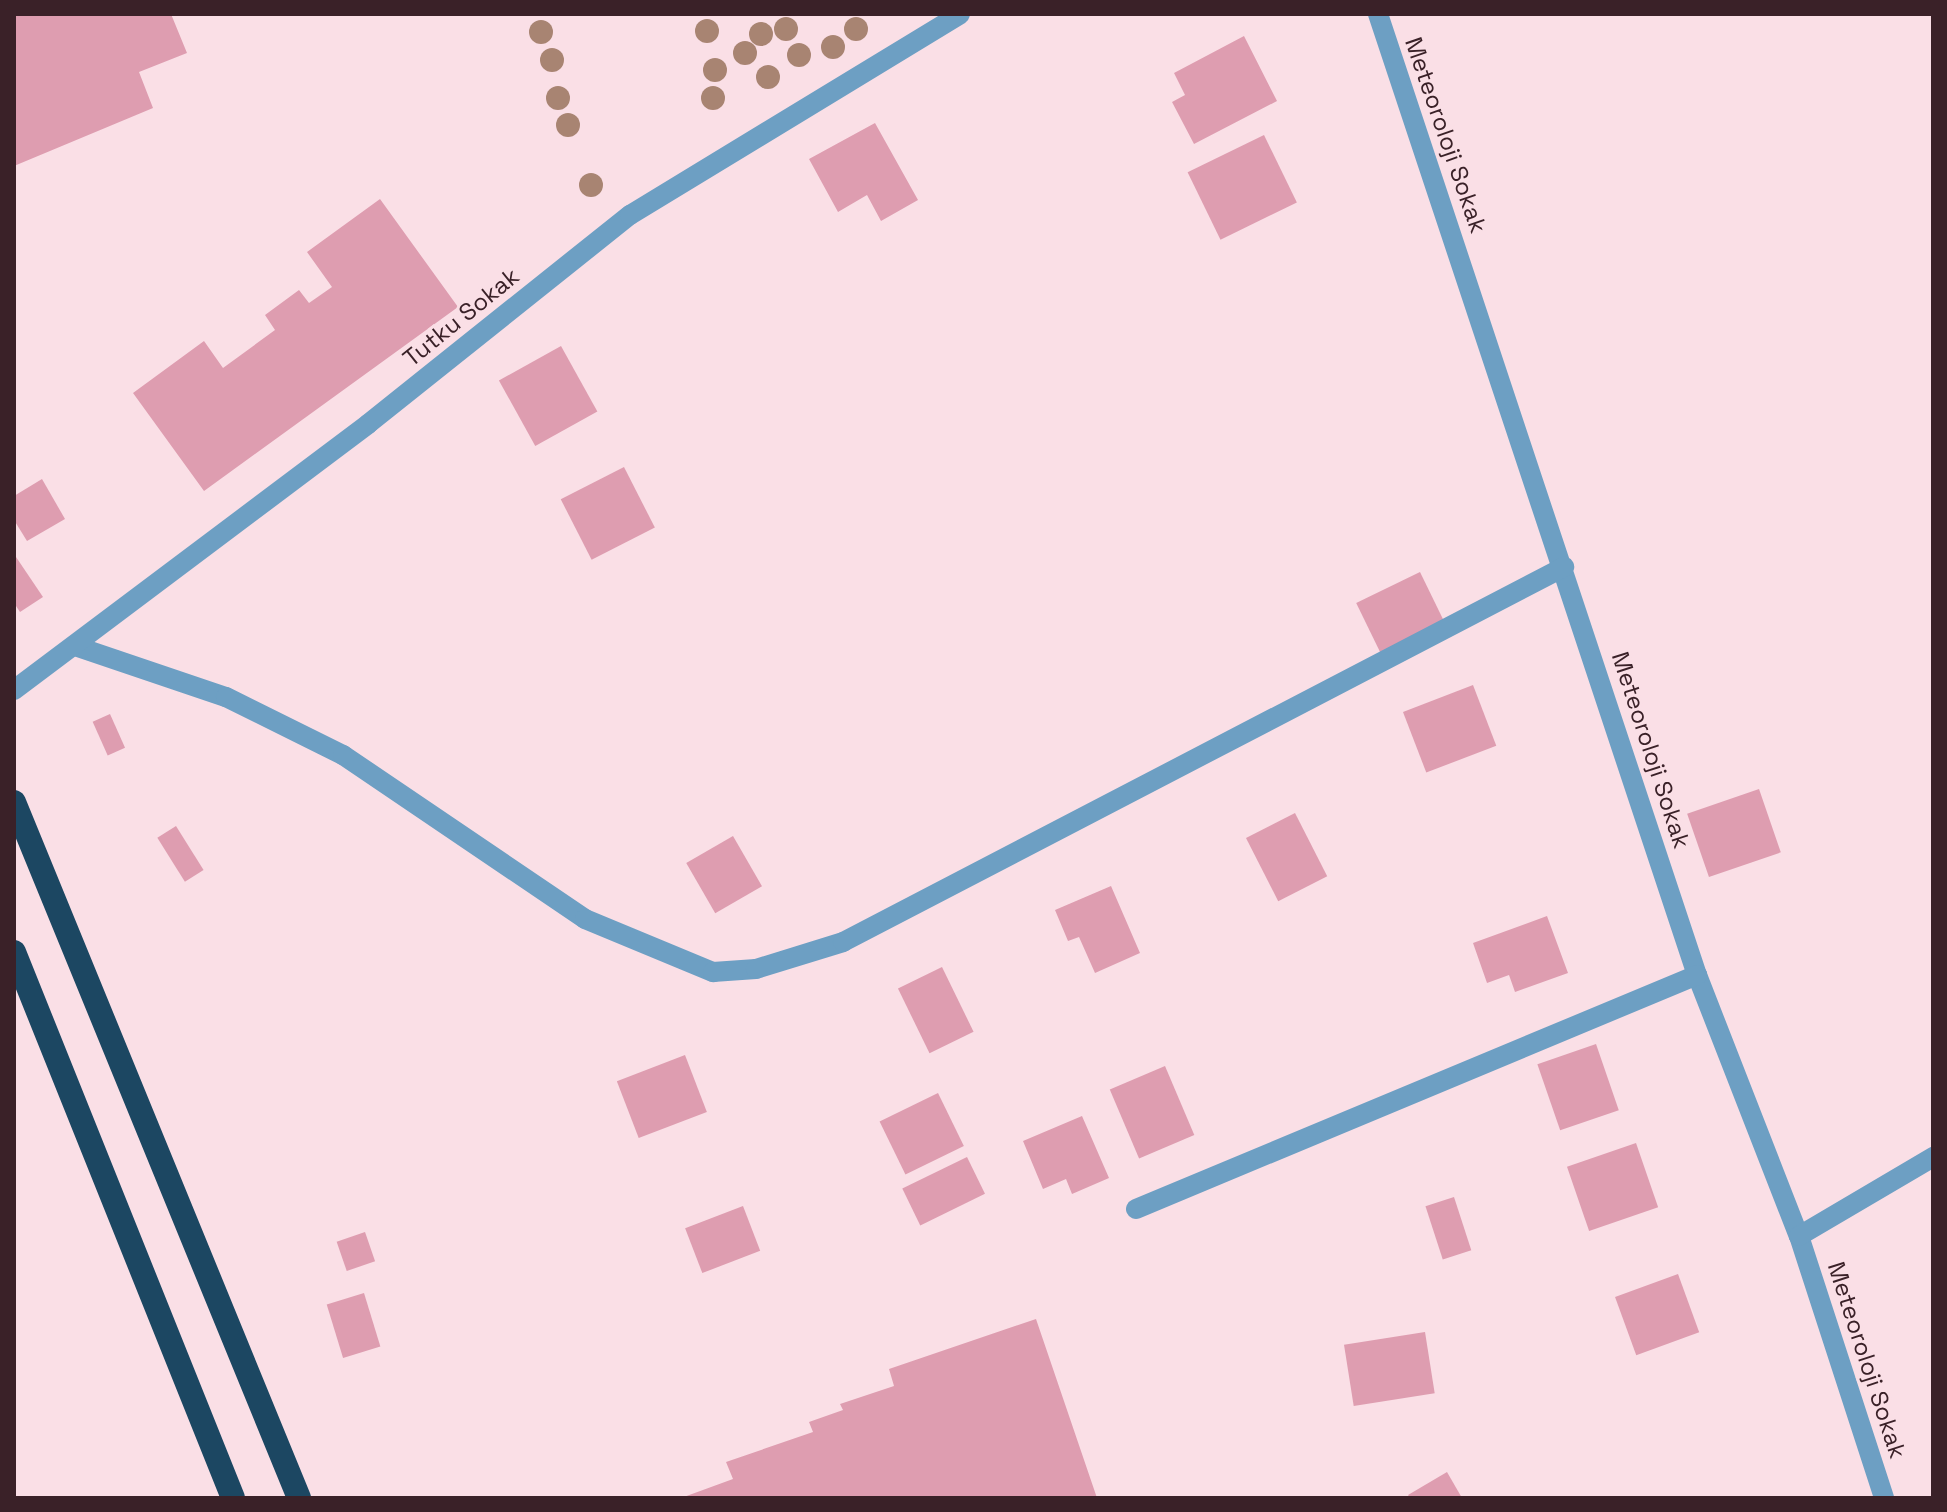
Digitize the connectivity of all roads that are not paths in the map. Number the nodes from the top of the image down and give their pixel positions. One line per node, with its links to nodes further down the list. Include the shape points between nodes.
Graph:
1 (960, 14): 4 (street, Tutku Sokak, via 630,215)
2 (1378, 14): 3 (street, Meteoroloji Sokak)
3 (1564, 567): 4 (street, via 843,942 756,969 713,972 585,919 343,755 226,697); 8 (street, Meteoroloji Sokak)
4 (75, 646): 5 (street, Tutku Sokak)
5 (14, 690)
6 (14, 802): 13 (highway)
7 (14, 952): 12 (highway)
8 (1697, 975): 10 (street); 11 (street, Meteoroloji Sokak)
9 (1933, 1157): 11 (street)
10 (1136, 1209)
11 (1799, 1236): 14 (street, Meteoroloji Sokak)
12 (233, 1498)
13 (299, 1498)
14 (1884, 1498)

